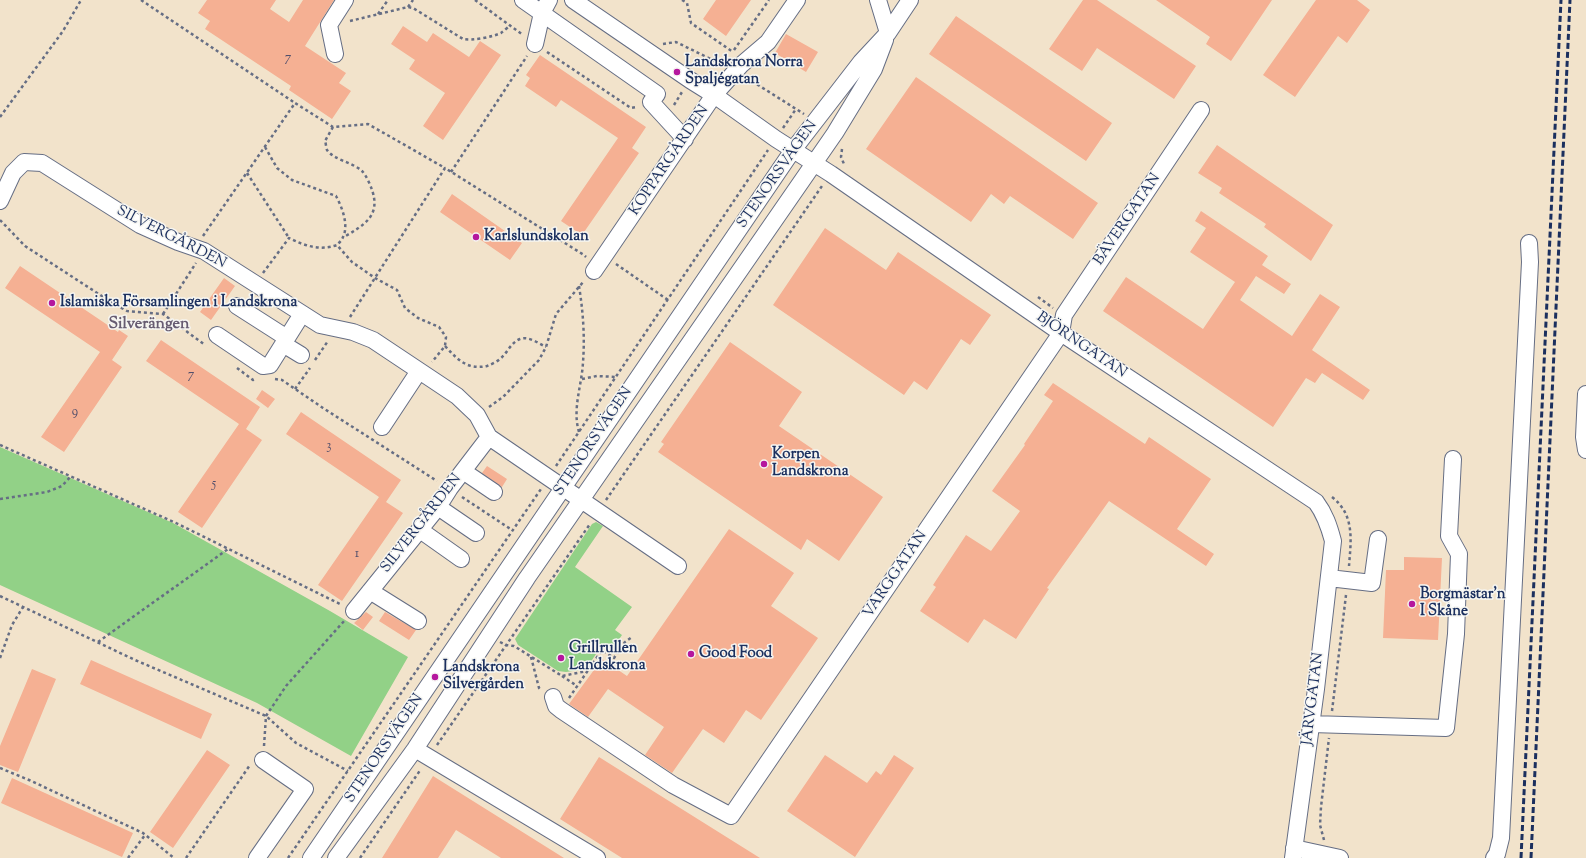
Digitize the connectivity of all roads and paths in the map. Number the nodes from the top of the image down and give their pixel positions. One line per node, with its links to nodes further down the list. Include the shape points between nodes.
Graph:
1 (81, 0): 33 (path, via 63,31)
2 (141, 0): 29 (path)
3 (345, 0): 17 (street)
4 (388, 0): 16 (path)
5 (412, 0): 14 (path)
6 (475, 0): 18 (path)
7 (523, 0): 15 (street)
8 (573, 0): 27 (street, BJÖRNGATAN)
9 (682, 0): 22 (path, via 687,3 691,23)
10 (769, 0): 22 (path)
11 (798, 0): 25 (street, KOPPARGÅRDEN, via 768,42)
12 (878, 0): 19 (street)
13 (910, 0): 19 (street, STENORSVÄGEN)
14 (408, 7): 16 (path); 18 (path, via 467,40 501,33)
15 (545, 7): 20 (street); 37 (street, via 657,94 651,102)
16 (378, 15): 17 (path)
17 (329, 25): 23 (street)
18 (511, 25): 20 (path)
19 (888, 33): 34 (street, STENORSVÄGEN, via 861,62); 36 (street, STENORSVÄGEN, via 874,69)
20 (535, 44): 30 (path, via 631,108); 43 (path)
21 (661, 44): 25 (path, via 676,42)
22 (733, 52): 24 (path)
23 (335, 54)
24 (730, 56)
25 (728, 66): 26 (path); 28 (street, KOPPARGÅRDEN); 34 (path)
26 (720, 69)
27 (690, 80): 28 (street, BJÖRNGATAN); 31 (path)
28 (714, 95): 37 (street, KOPPARGÅRDEN); 39 (street, BJÖRNGATAN)
29 (295, 103): 35 (path); 38 (path)
30 (643, 106)
31 (673, 107)
32 (1201, 110): 61 (street, BÄVERGATAN)
33 (0, 117)
34 (816, 121): 39 (street, STENORSVÄGEN)
35 (333, 127): 41 (path, via 368,124); 46 (path, via 325,141 327,150 364,172 376,202 372,216)
36 (836, 133): 40 (street, STENORSVÄGEN); 42 (path, via 842,137 843,163)
37 (685, 139): 51 (street, KOPPARGÅRDEN)
38 (265, 147): 44 (path); 46 (path, via 277,168 292,180 336,196 342,208)
39 (793, 150): 40 (street, BJÖRNGATAN); 82 (street, STENORSVÄGEN)
40 (814, 164): 63 (street, BJÖRNGATAN); 86 (street, STENORSVÄGEN)
41 (445, 168): 43 (path); 53 (path)
42 (850, 168)
43 (451, 172): 52 (path, via 584,255)
44 (247, 173): 47 (path); 50 (path)
45 (0, 201): 50 (street, SILVERGÅRDEN, via 13,173 24,162 42,163 140,225)
46 (344, 237): 49 (path)
47 (289, 238): 49 (path, via 315,248); 54 (path)
48 (1528, 243): 129 (street, via 1529,270 1502,838)
49 (338, 245): 53 (path, via 352,262)
50 (199, 250): 54 (street, SILVERGÅRDEN); 59 (path)
51 (605, 256): 52 (street, KOPPARGÅRDEN); 57 (path)
52 (594, 272): 55 (path)
53 (375, 278): 62 (path, via 350,316); 66 (path, via 397,290 405,308 418,318 438,327 446,337)
54 (255, 284): 60 (street, SILVERGÅRDEN)
55 (579, 285): 67 (path, via 556,314); 71 (path, via 584,319)
56 (1032, 293): 61 (path)
57 (668, 300)
58 (237, 306): 65 (street)
59 (162, 314)
60 (302, 314): 62 (street, SILVERGÅRDEN, via 320,325); 65 (street)
61 (1064, 315): 63 (street, BÄVERGATAN)
62 (337, 329): 69 (street, SILVERGÅRDEN, via 373,340)
63 (1061, 333): 91 (street, BJÖRNGATAN, via 1316,502 1324,513); 110 (street, VARGGATAN, via 730,816 673,785)
64 (217, 335): 65 (street, via 263,366 270,365)
65 (285, 341): 68 (street)
66 (445, 346): 67 (path, via 466,365 477,368 502,357 510,346 520,339 531,339); 69 (path)
67 (546, 347): 73 (path, via 539,360 503,397)
68 (301, 355)
69 (421, 372): 73 (street, SILVERGÅRDEN, via 457,396); 74 (street)
70 (616, 377): 71 (path, via 597,376)
71 (582, 379): 75 (path, via 576,421)
72 (1586, 394): 78 (street)
73 (477, 415): 76 (street, SILVERGÅRDEN)
74 (382, 427)
75 (579, 432)
76 (489, 437): 80 (street, SILVERGÅRDEN); 82 (street, SILVERGÅRDEN)
77 (0, 445): 81 (path)
78 (1586, 450)
79 (1453, 459): 113 (street, via 1448,536 1459,554 1456,634 1446,728)
80 (463, 471): 83 (street); 87 (street, SILVERGÅRDEN)
81 (71, 476): 85 (path, via 62,486 47,492); 92 (path)
82 (563, 488): 86 (street, SILVERGÅRDEN); 125 (street, STENORSVÄGEN)
83 (494, 492)
84 (1331, 496): 96 (path, via 1345,511 1350,524)
85 (0, 499)
86 (581, 500): 94 (street, SILVERGÅRDEN); 114 (street, STENORSVÄGEN)
87 (438, 507): 88 (street, SILVERGÅRDEN); 89 (street)
88 (420, 530): 93 (street); 97 (street, SILVERGÅRDEN)
89 (476, 533)
90 (1378, 539): 96 (street, via 1372,583)
91 (1333, 541): 95 (street, JÄRVGATAN)
92 (228, 549): 100 (path); 103 (path)
93 (461, 558)
94 (678, 566)
95 (1329, 578): 96 (street); 112 (street, JÄRVGATAN)
96 (1348, 580): 113 (path)
97 (370, 591): 100 (street, SILVERGÅRDEN); 101 (street)
98 (0, 596): 99 (path)
99 (23, 606): 103 (path); 106 (path, via 12,624)
100 (354, 611): 111 (path, via 286,686)
101 (418, 621)
102 (632, 636): 107 (path, via 614,658 602,650)
103 (98, 642): 111 (path)
104 (506, 645): 105 (path, via 514,646)
105 (531, 657): 108 (path); 110 (path, via 539,688)
106 (0, 658)
107 (587, 671): 108 (path); 109 (path)
108 (562, 676): 109 (path)
109 (577, 686): 110 (path)
110 (557, 703)
111 (266, 716): 115 (path); 117 (path, via 296,743)
112 (1311, 724): 113 (street); 119 (street, JÄRVGATAN)
113 (1330, 724): 120 (path, via 1320,825 1324,838)
114 (414, 749): 126 (street, STENORSVÄGEN); 127 (street)
115 (263, 760): 123 (path, via 253,762); 124 (street, via 305,789)
116 (0, 768): 118 (path)
117 (348, 771)
118 (145, 835): 121 (path); 122 (path)
119 (1294, 853): 120 (street)
120 (1323, 855): 128 (street)
121 (128, 858)
122 (174, 858)
123 (186, 858)
124 (257, 858)
125 (311, 858)
126 (336, 858)
127 (597, 858)
128 (1340, 858)
129 (1494, 858)

